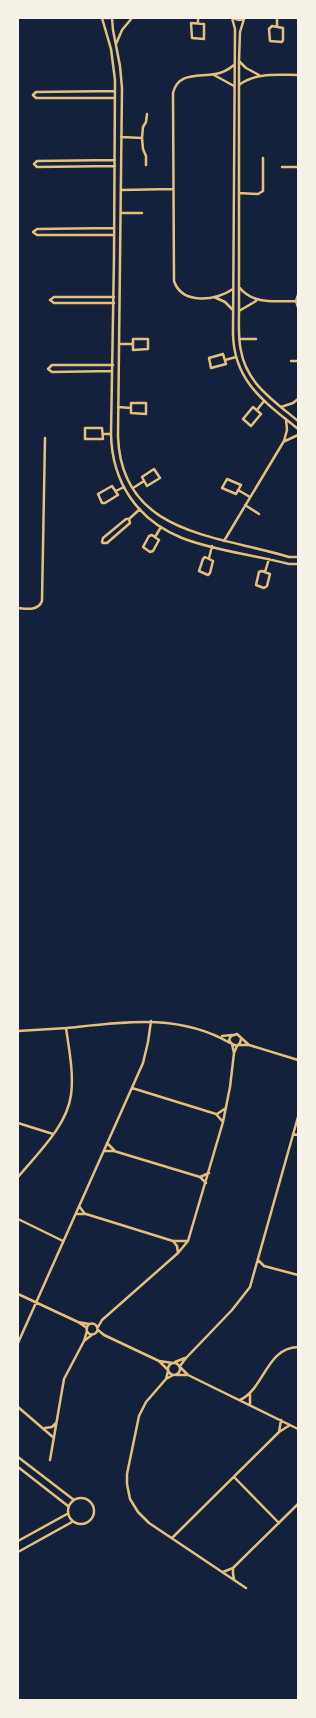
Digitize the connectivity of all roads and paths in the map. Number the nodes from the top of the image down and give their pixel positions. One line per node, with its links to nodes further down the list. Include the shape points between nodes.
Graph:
1 (104, 18): 2 (street); 20 (street, via 112,57)
2 (112, 18): 12 (street)
3 (132, 18): 12 (street, via 122,30)
4 (198, 18): 8 (street)
5 (232, 18): 6 (street); 10 (street)
6 (244, 18): 11 (street)
7 (277, 18): 9 (street)
8 (198, 23): 8 (street, via 191,24 191,38 202,40 205,37 204,24)
9 (277, 27): 9 (street, via 270,28 271,42 283,41 283,28)
10 (235, 34): 11 (street); 14 (street)
11 (240, 34): 13 (street)
12 (116, 45): 25 (street)
13 (239, 61): 17 (street); 18 (street)
14 (234, 65): 15 (street, via 224,72); 19 (street)
15 (211, 75): 19 (street); 37 (street, via 185,78 174,90)
16 (298, 75): 17 (street)
17 (260, 76): 18 (street)
18 (239, 85): 39 (street)
19 (234, 86): 48 (street)
20 (115, 91): 21 (street); 23 (street)
21 (54, 92): 22 (street); 22 (street, via 36,92 33,95 35,98)
22 (53, 98): 23 (street)
23 (115, 98): 24 (street)
24 (115, 104): 25 (street); 31 (street)
25 (122, 104): 27 (street)
26 (146, 114): 28 (street)
27 (121, 137): 28 (street); 38 (street)
28 (142, 138): 32 (street)
29 (263, 158): 39 (street, via 263,191 258,194)
30 (55, 160): 31 (street); 33 (street); 33 (street, via 37,161 34,164 36,167)
31 (115, 160): 34 (street)
32 (146, 165)
33 (55, 166): 34 (street)
34 (115, 166): 42 (street)
35 (282, 167): 36 (street)
36 (298, 167)
37 (173, 189): 38 (street); 55 (street, via 175,284 181,292 189,296)
38 (121, 190): 40 (street)
39 (239, 193): 49 (street)
40 (121, 213): 41 (street); 47 (street)
41 (142, 213)
42 (114, 228): 43 (street); 45 (street)
43 (57, 229): 44 (street); 44 (street, via 37,229 33,232 35,235)
44 (57, 235): 45 (street)
45 (114, 235): 46 (street)
46 (114, 257): 47 (street); 54 (street)
47 (121, 257): 65 (street)
48 (234, 271): 49 (street); 51 (street)
49 (239, 271): 50 (street)
50 (239, 287): 56 (street); 62 (street)
51 (234, 289): 55 (street); 61 (street)
52 (298, 295): 57 (street)
53 (75, 297): 54 (street); 58 (street); 58 (street, via 54,297 50,300 52,303)
54 (114, 297): 59 (street)
55 (214, 297): 61 (street, via 225,302)
56 (256, 300): 57 (street); 62 (street)
57 (296, 301): 60 (street)
58 (75, 303): 59 (street)
59 (114, 303): 72 (street)
60 (298, 307)
61 (234, 311): 67 (street)
62 (239, 311): 64 (street)
63 (256, 338): 64 (street)
64 (240, 339): 77 (street, via 243,360 251,377 263,392)
65 (120, 344): 66 (street); 78 (street)
66 (133, 344): 66 (street, via 134,350 148,349 148,339 134,339)
67 (236, 357): 68 (street); 76 (street, via 247,381)
68 (225, 360): 68 (street, via 223,354 208,358 212,368 225,365)
69 (291, 360): 70 (street)
70 (298, 361)
71 (76, 365): 72 (street); 73 (street); 73 (street, via 52,365 48,368 50,371)
72 (112, 365): 74 (street)
73 (76, 371): 74 (street)
74 (112, 371): 85 (street)
75 (298, 399): 77 (street)
76 (264, 401): 80 (street); 81 (street)
77 (281, 407): 82 (street)
78 (118, 408): 79 (street); 91 (street, via 119,451 125,473)
79 (131, 408): 79 (street, via 131,414 146,413 145,403 132,402)
80 (257, 410): 80 (street, via 252,408 244,419 251,426 261,415)
81 (286, 419): 83 (street); 88 (street)
82 (298, 421)
83 (298, 429)
84 (103, 434): 84 (street, via 102,428 85,428 84,437 101,440); 85 (street)
85 (111, 434): 90 (street, via 114,462)
86 (298, 436): 88 (street)
87 (45, 438): 110 (street, via 42,601 40,606 34,609)
88 (284, 441): 94 (street)
89 (144, 481): 89 (street, via 148,486 160,478 155,469 142,476); 91 (street)
90 (124, 487): 93 (street); 97 (street)
91 (133, 488): 96 (street)
92 (238, 490): 92 (street, via 241,485 228,479 222,487 235,494); 94 (street)
93 (116, 491): 93 (street, via 112,486 98,495 104,504 117,496)
94 (250, 497): 95 (street)
95 (245, 505): 99 (street); 103 (street)
96 (148, 508): 98 (street); 103 (street, via 182,528)
97 (140, 509): 98 (street); 100 (street)
98 (144, 513): 101 (street)
99 (259, 514)
100 (129, 519): 100 (street, via 102,538 102,542 107,543 130,523)
101 (161, 526): 102 (street); 104 (street, via 182,538)
102 (155, 537): 102 (street, via 150,535 143,548 152,551 159,541)
103 (224, 541): 105 (street)
104 (212, 546): 106 (street); 107 (street)
105 (298, 557)
106 (209, 558): 106 (street, via 203,558 200,573 210,574 213,561)
107 (269, 559): 108 (street); 109 (street)
108 (298, 564)
109 (265, 572): 109 (street, via 259,572 257,586 266,587 270,574)
110 (18, 608)
111 (151, 1021): 112 (street, via 114,1022); 115 (street); 122 (street, via 145,1055)
112 (66, 1028): 113 (street); 128 (street, via 72,1083 71,1097 65,1116)
113 (18, 1031)
114 (233, 1035): 115 (street); 116 (street, via 237,1034); 117 (street, via 230,1038)
115 (221, 1036): 117 (street)
116 (241, 1039): 118 (street); 119 (street)
117 (231, 1044): 118 (street); 120 (street)
118 (238, 1045): 119 (street); 120 (street)
119 (249, 1045): 121 (street)
120 (234, 1052): 123 (street)
121 (298, 1060)
122 (132, 1088): 124 (street); 131 (street)
123 (226, 1108): 124 (street); 126 (street)
124 (216, 1114): 126 (street)
125 (298, 1117): 129 (street)
126 (223, 1122): 134 (street)
127 (18, 1123): 128 (street)
128 (53, 1134): 135 (street)
129 (293, 1134): 130 (street); 146 (street)
130 (298, 1135)
131 (107, 1143): 132 (street); 133 (street)
132 (104, 1150): 133 (street); 138 (street)
133 (114, 1151): 136 (street)
134 (209, 1173): 136 (street); 137 (street)
135 (18, 1177)
136 (200, 1177): 137 (street)
137 (206, 1183): 143 (street)
138 (79, 1206): 139 (street); 140 (street)
139 (75, 1214): 140 (street); 144 (street)
140 (86, 1214): 142 (street)
141 (18, 1219): 144 (street)
142 (173, 1241): 143 (street); 145 (street)
143 (188, 1241): 145 (street)
144 (63, 1242): 151 (street)
145 (178, 1253): 152 (street)
146 (258, 1260): 147 (street); 148 (street)
147 (264, 1266): 148 (street); 149 (street)
148 (255, 1270): 162 (street, via 246,1294)
149 (298, 1275)
150 (18, 1294): 151 (street)
151 (35, 1302): 153 (street); 160 (street)
152 (102, 1320): 154 (street); 155 (street)
153 (78, 1322): 154 (street); 156 (street)
154 (91, 1323): 155 (street); 156 (street)
155 (98, 1328): 157 (street); 158 (street)
156 (87, 1329): 157 (street); 159 (street)
157 (94, 1334): 158 (street); 159 (street)
158 (104, 1335): 163 (street)
159 (84, 1341): 175 (street, via 64,1379)
160 (18, 1343)
161 (298, 1347): 170 (street, via 287,1349 276,1356)
162 (186, 1358): 164 (street); 165 (street)
163 (159, 1361): 164 (street); 166 (street)
164 (174, 1363): 165 (street); 166 (street, via 169,1365)
165 (180, 1366): 167 (street, via 180,1372); 168 (street)
166 (168, 1370): 167 (street); 169 (street)
167 (175, 1375): 168 (street); 169 (street)
168 (188, 1375): 171 (street)
169 (166, 1379): 191 (street, via 146,1402 139,1416 127,1484 130,1499 138,1512 149,1523)
170 (250, 1394): 171 (street); 172 (street)
171 (239, 1400): 172 (street)
172 (250, 1405): 174 (street)
173 (18, 1408): 177 (street)
174 (281, 1420): 176 (street); 179 (street)
175 (56, 1423): 177 (street, via 52,1427); 180 (street)
176 (290, 1425): 178 (street); 179 (street)
177 (44, 1428): 180 (street)
178 (298, 1429)
179 (279, 1432): 184 (street)
180 (54, 1438): 182 (street)
181 (18, 1457): 185 (street)
182 (50, 1460)
183 (18, 1467): 187 (street)
184 (234, 1477): 190 (street); 191 (street)
185 (74, 1500): 187 (street); 189 (street, via 88,1500 94,1513 85,1524)
186 (298, 1504): 190 (street)
187 (68, 1506): 188 (street)
188 (67, 1514): 189 (street); 192 (street)
189 (72, 1522): 193 (street)
190 (279, 1523): 194 (street)
191 (172, 1538): 195 (street)
192 (18, 1541)
193 (18, 1552)
194 (233, 1568): 195 (street); 196 (street)
195 (222, 1572): 196 (street)
196 (234, 1580): 197 (street)
197 (246, 1588)

